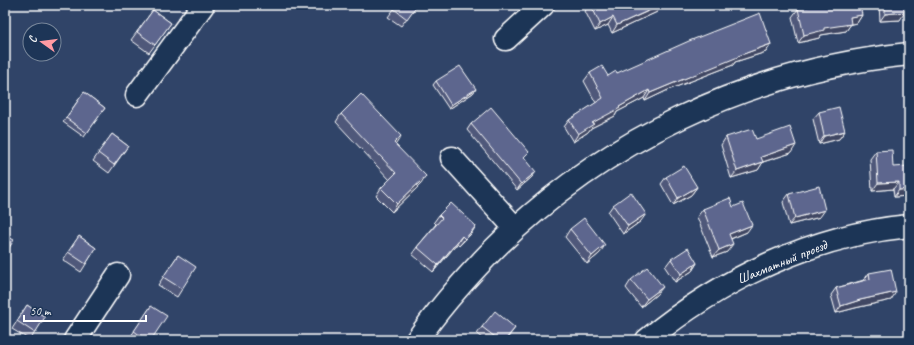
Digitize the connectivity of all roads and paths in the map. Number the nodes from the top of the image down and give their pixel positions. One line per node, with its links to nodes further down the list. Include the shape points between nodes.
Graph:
1 (203, 5): 5 (street)
2 (543, 5): 3 (street)
3 (506, 39)
4 (909, 54): 8 (street, via 807,71 743,91 682,116 623,148 567,185)
5 (138, 95)
6 (452, 158): 8 (street)
7 (909, 226): 12 (street, Шахматный проезд, via 849,237 801,251 754,270 710,294)
8 (515, 228): 11 (street, via 468,275)
9 (118, 275): 10 (street)
10 (75, 340)
11 (417, 340)
12 (647, 340)

